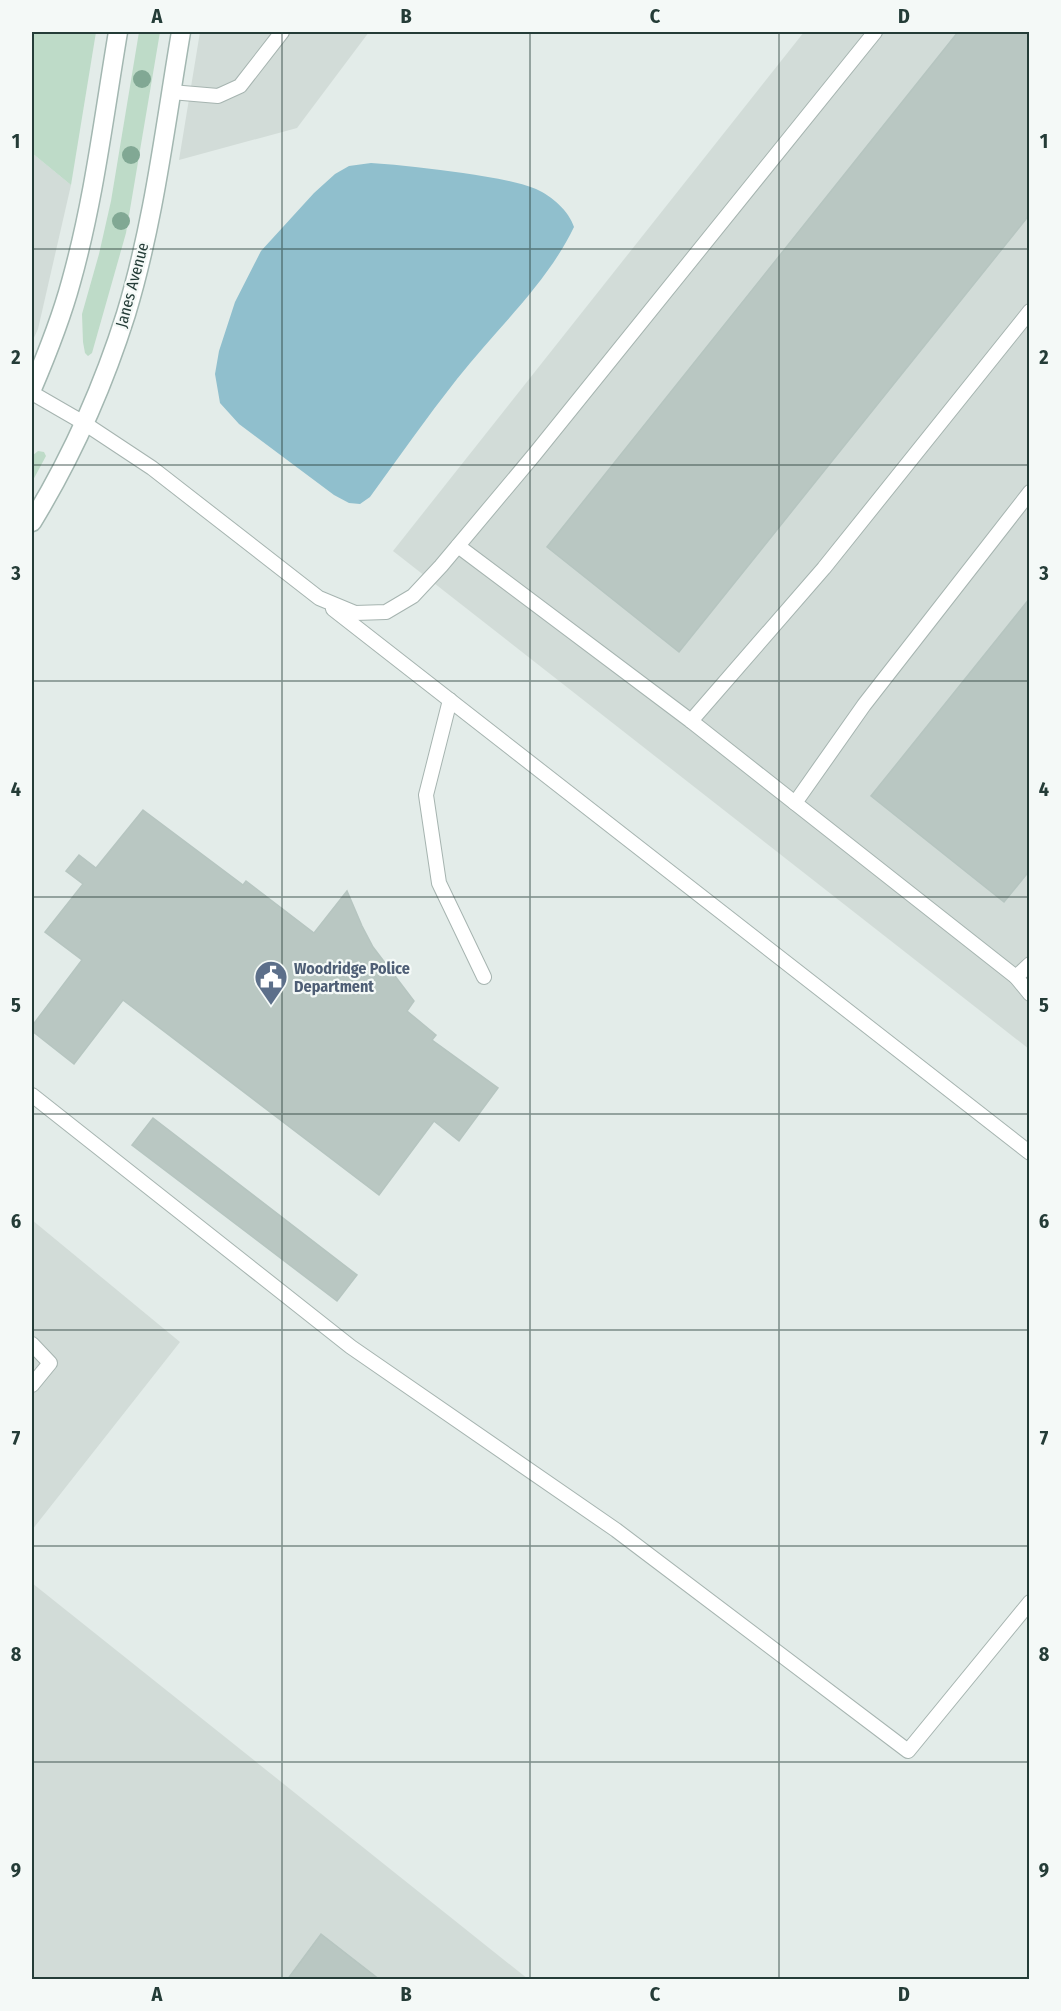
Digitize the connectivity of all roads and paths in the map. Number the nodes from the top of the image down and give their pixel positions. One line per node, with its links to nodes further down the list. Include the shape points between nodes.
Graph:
1 (118, 32): 7 (street, via 74,272)
2 (181, 32): 5 (street, Janes Avenue)
3 (282, 32): 5 (lane, via 240,86 218,96)
4 (875, 32): 11 (lane)
5 (171, 92): 8 (street, Janes Avenue, via 138,268 118,335)
6 (1029, 311): 14 (lane, via 824,568)
7 (32, 391): 8 (lane)
8 (84, 423): 10 (street, Janes Avenue); 12 (lane, via 152,468)
9 (1029, 492): 15 (lane, via 864,705)
10 (32, 522)
11 (458, 546): 12 (lane, via 413,596 386,612 355,613); 14 (lane)
12 (320, 598): 13 (lane)
13 (450, 700): 17 (lane, via 426,795 439,884); 21 (lane)
14 (692, 721): 15 (lane)
15 (795, 802): 18 (lane)
16 (1029, 964): 18 (lane)
17 (484, 977)
18 (1016, 977): 19 (lane)
19 (1029, 994)
20 (32, 1095): 24 (lane, via 351,1347 616,1530 908,1752)
21 (1029, 1153)
22 (32, 1344): 23 (lane, via 50,1363)
23 (32, 1385)
24 (1029, 1602)

